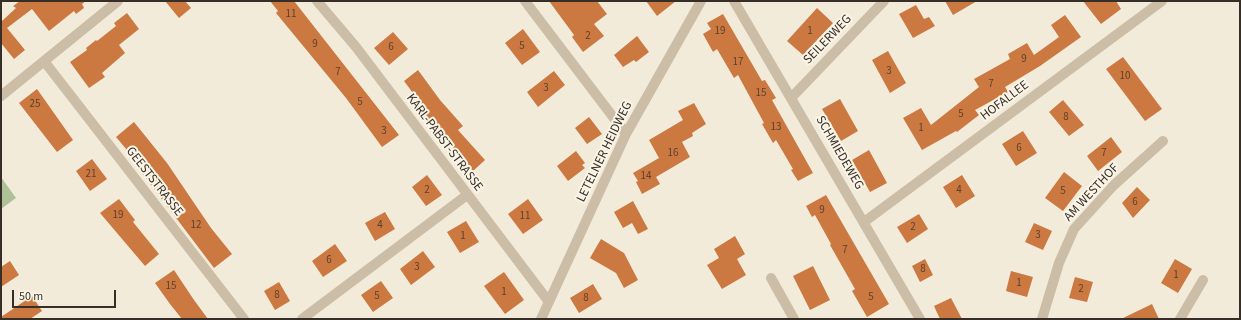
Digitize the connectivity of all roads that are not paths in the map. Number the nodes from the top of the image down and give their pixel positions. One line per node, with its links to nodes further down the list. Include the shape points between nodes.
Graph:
1 (118, 1): 8 (street)
2 (317, 1): 13 (street, KARL-PABST-STRASSE, via 356,47)
3 (525, 1): 11 (street)
4 (701, 1): 11 (street, LETELNER HEIDWEG)
5 (734, 1): 10 (street, SCHMIEDEWEG)
6 (884, 1): 10 (street, SEILERWEG)
7 (1162, 1): 14 (street, HOFALLEE)
8 (44, 61): 9 (street); 18 (street, GEESTSTRASSE)
9 (1, 96)
10 (792, 96): 14 (street, SCHMIEDEWEG)
11 (626, 134): 17 (street, LETELNER HEIDWEG)
12 (1162, 141): 23 (street, AM WESTHOF, via 1114,185 1074,228 1059,263)
13 (467, 195): 17 (street, KARL-PABST-STRASSE); 19 (street)
14 (864, 222): 22 (street, SCHMIEDEWEG)
15 (770, 278): 21 (street)
16 (1203, 280): 24 (street)
17 (549, 302): 20 (street, LETELNER HEIDWEG)
18 (244, 319)
19 (302, 319)
20 (541, 319)
21 (794, 319)
22 (920, 319)
23 (1042, 319)
24 (1180, 319)

